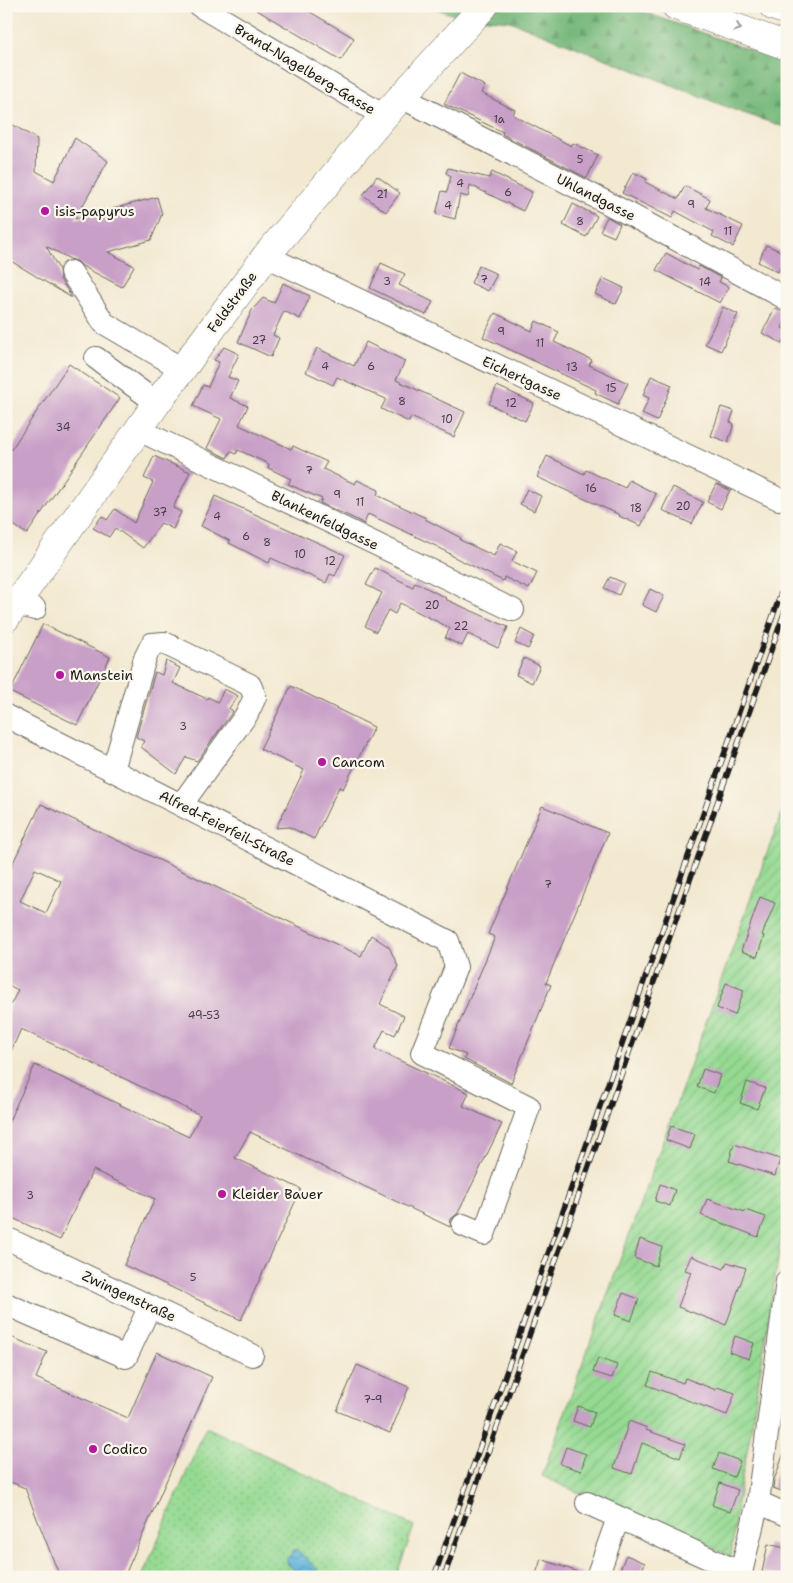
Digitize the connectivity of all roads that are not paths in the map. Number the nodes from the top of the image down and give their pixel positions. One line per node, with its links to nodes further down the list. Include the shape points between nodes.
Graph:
1 (200, 6): 7 (street, Brand-Nagelberg-Gasse)
2 (484, 6): 7 (main road, Feldstraße)
3 (676, 6): 6 (main road, one-way to 6)
4 (772, 6): 5 (main road)
5 (787, 11)
6 (787, 46)
7 (393, 107): 8 (main road, Feldstraße); 10 (street, Uhlandgasse, via 629,214)
8 (266, 256): 12 (main road, Feldstraße); 15 (street, Eichertgasse)
9 (71, 272): 12 (street, via 104,323)
10 (787, 299)
11 (96, 358): 13 (street)
12 (182, 369): 13 (main road, Feldstraße)
13 (157, 402): 14 (main road, Feldstraße)
14 (138, 430): 16 (main road, Feldstraße); 17 (street, Blankenfeldgasse)
15 (779, 499)
16 (19, 610)
17 (513, 610)
18 (6, 716): 19 (street, Alfred-Feierfeil-Straße)
19 (113, 770): 20 (street, Alfred-Feierfeil-Straße); 20 (street, via 145,658 152,644 164,643 250,685 255,697 247,714)
20 (181, 805): 21 (street, Alfred-Feierfeil-Straße, via 448,941 456,967 422,1053 529,1107 484,1234)
21 (462, 1225)
22 (6, 1238): 25 (street, Zwingenstraße)
23 (787, 1281): 26 (street)
24 (6, 1304): 25 (street, via 126,1357)
25 (150, 1306): 27 (street, Zwingenstraße)
26 (785, 1306): 28 (street)
27 (252, 1355)
28 (758, 1502): 30 (street); 32 (street)
29 (587, 1503): 31 (street)
30 (787, 1516)
31 (618, 1518): 32 (street); 33 (street)
32 (741, 1575)
33 (598, 1577)

